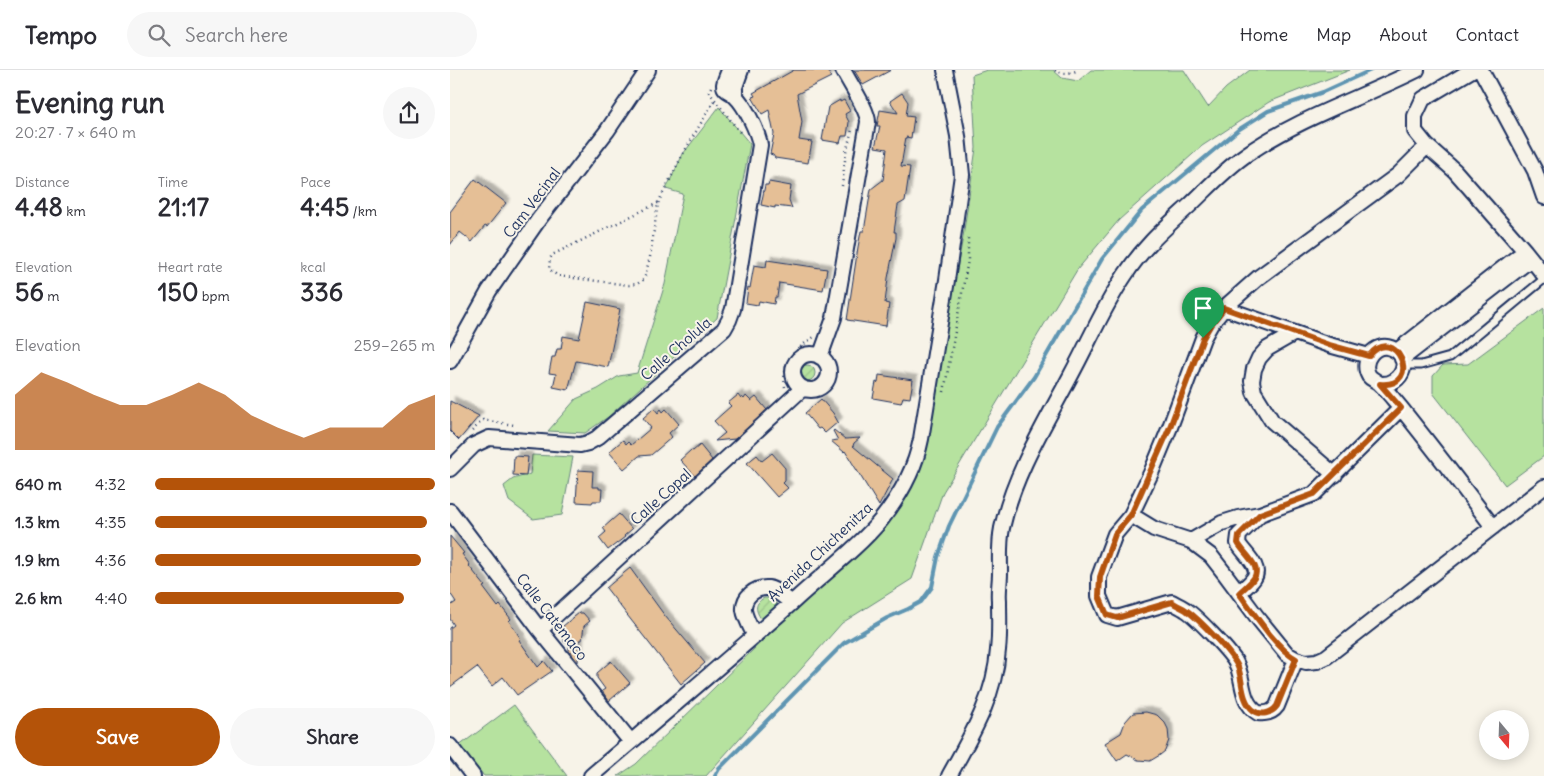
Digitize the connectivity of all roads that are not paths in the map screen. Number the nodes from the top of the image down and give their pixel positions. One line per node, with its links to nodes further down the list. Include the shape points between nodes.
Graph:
1 (648, 70): 20 (street, Cam Vecinal, via 607,131 504,268)
2 (729, 70): 9 (street, Calle Cholula, via 718,85)
3 (740, 70): 9 (street)
4 (843, 70): 18 (street, via 868,122 834,318)
5 (945, 70): 33 (street, Avenida Chichenitza, via 962,176 918,452 904,487 881,519)
6 (1418, 70): 41 (street, via 1310,118 1247,154 1157,234 1124,276 1020,474 1005,517 1000,549 1000,622 995,674 979,721)
7 (1472, 70): 10 (street, via 1422,99 1415,116 1416,131)
8 (1481, 70): 11 (street, via 1535,171)
9 (735, 96): 24 (street, Calle Cholula, via 758,135 760,145 733,309 724,328 588,443 489,438 474,445)
10 (1427, 146): 12 (street, via 1455,171); 15 (street, via 1398,176 1277,263)
11 (1544, 197)
12 (1528, 255): 13 (street); 19 (street)
13 (1544, 275)
14 (1544, 279): 19 (lane, via 1450,357 1421,365)
15 (1224, 308): 16 (street); 29 (street, via 1203,338 1170,427)
16 (1295, 333): 17 (street); 25 (street, via 1267,349 1259,358 1252,382 1254,392 1272,420)
17 (1369, 356): 19 (street, via 1387,347); 21 (street, via 1369,376)
18 (820, 357): 22 (street, via 828,366 826,382 814,390); 22 (street, via 803,356 796,364 795,380)
19 (1401, 358): 21 (street, via 1403,372 1399,378)
20 (450, 361)
21 (1380, 384): 23 (street)
22 (803, 388): 34 (street, Calle Copal)
23 (1401, 408): 25 (street); 30 (street)
24 (450, 469)
25 (1336, 475): 28 (street, via 1314,494)
26 (1544, 487): 30 (street)
27 (450, 511): 34 (street, Calle Catemaco)
28 (1260, 514): 31 (street, via 1222,524); 32 (street, via 1239,535 1240,547 1256,569 1254,578)
29 (1131, 515): 31 (street, via 1154,529); 36 (street, via 1115,534 1100,577 1099,596 1107,615 1117,618 1172,602 1187,610 1235,661 1248,704 1258,713 1274,710)
30 (1493, 527): 36 (street, via 1326,657 1306,662)
31 (1191, 541): 32 (street, via 1211,556)
32 (1239, 593): 36 (street, via 1287,654)
33 (792, 602): 35 (street, Avenida Chichenitza); 35 (street, via 768,588 750,594 744,611)
34 (540, 630): 37 (street, Calle Catemaco)
35 (755, 636): 37 (street, Avenida Chichenitza)
36 (1296, 659)
37 (631, 742): 40 (street, Avenida Chichenitza)
38 (450, 746): 39 (street)
39 (473, 776)
40 (591, 776)
41 (949, 776)

